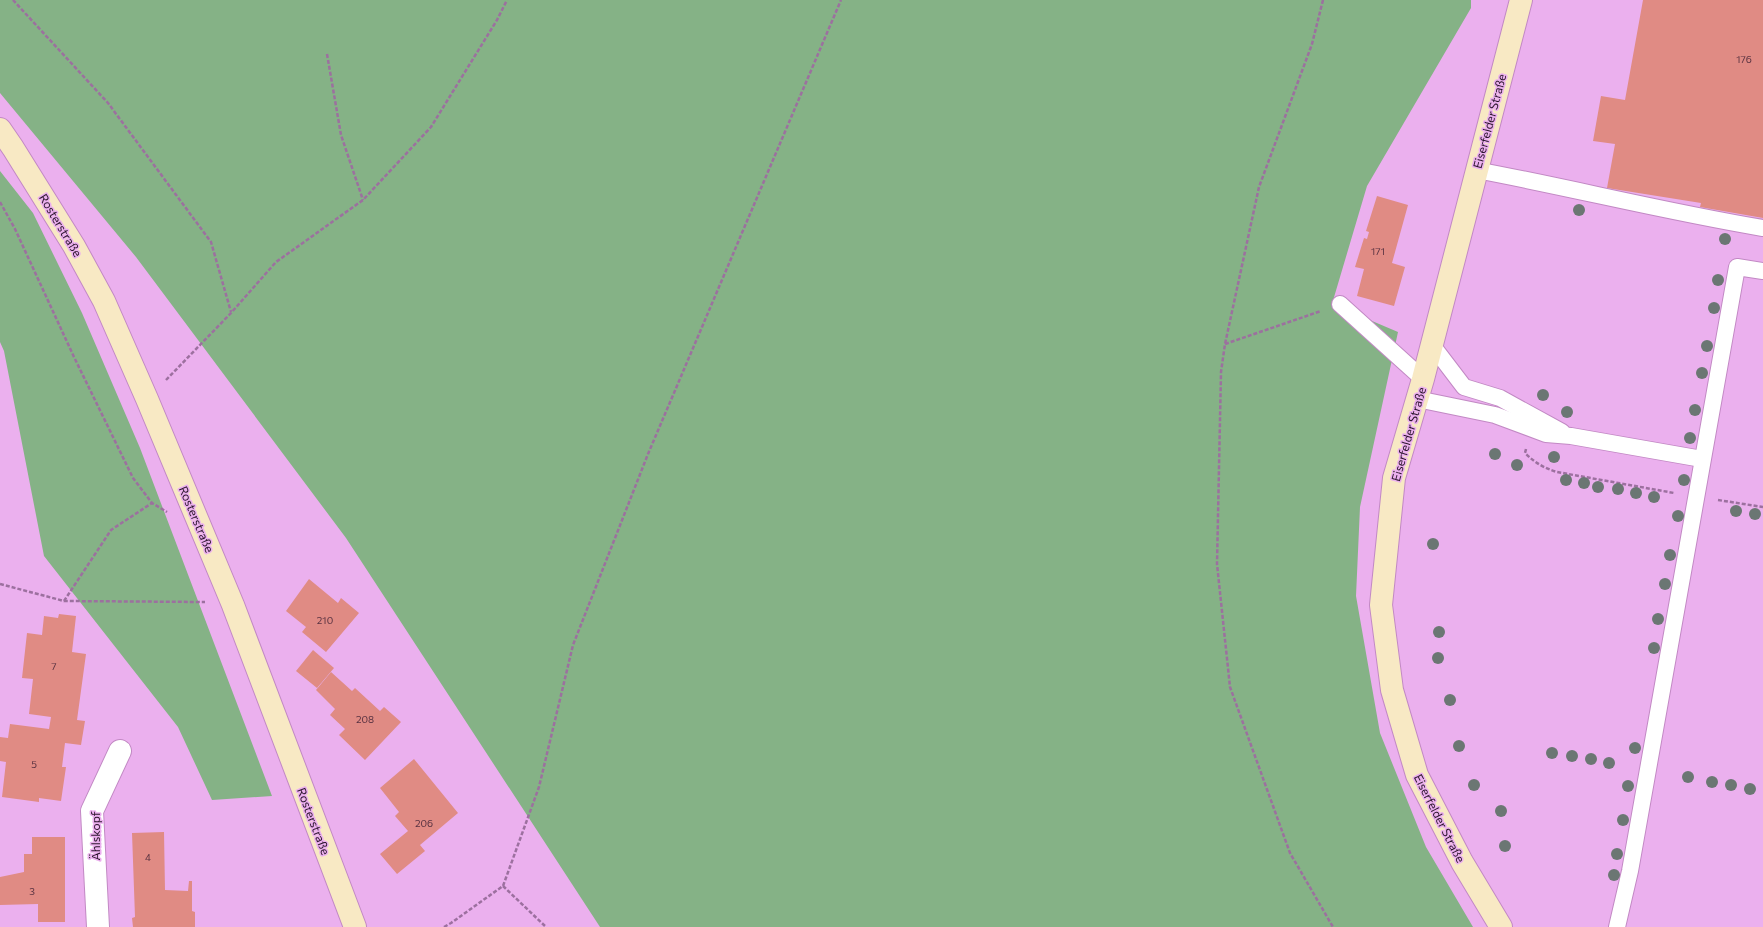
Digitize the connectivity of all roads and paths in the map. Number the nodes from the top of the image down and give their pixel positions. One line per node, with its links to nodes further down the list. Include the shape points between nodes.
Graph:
1 (13, 0): 14 (path, via 108,103 211,242)
2 (507, 0): 9 (path, via 431,127)
3 (841, 0): 32 (path, via 648,454 573,645 539,787)
4 (1323, 0): 15 (path, via 1312,44 1259,187)
5 (1521, 0): 8 (main road, Eiserfelder Straße)
6 (327, 54): 9 (path, via 341,135)
7 (0, 129): 18 (main road, Rosterstraße, via 97,287)
8 (1476, 170): 11 (lane, via 1693,216); 16 (main road, Eiserfelder Straße)
9 (363, 200): 14 (path, via 276,262)
10 (0, 202): 23 (path, via 16,228 74,357 133,478)
11 (1763, 228)
12 (1763, 271): 21 (lane, via 1737,267)
13 (1340, 304): 15 (path); 17 (lane)
14 (231, 313): 18 (path)
15 (1225, 344): 37 (path, via 1221,372 1217,564 1230,687 1290,853)
16 (1432, 345): 17 (main road, Eiserfelder Straße); 20 (lane, via 1464,387 1500,398)
17 (1420, 389): 19 (lane); 38 (main road, Eiserfelder Straße, via 1394,478 1381,605 1392,690 1417,775 1462,862)
18 (147, 399): 30 (main road, Rosterstraße)
19 (1530, 429): 20 (lane, via 1546,434); 22 (path, via 1525,454 1544,468 1672,492)
20 (1571, 436): 21 (lane)
21 (1702, 459): 22 (lane)
22 (1695, 499): 24 (path); 39 (lane, via 1630,871)
23 (152, 503): 25 (path); 28 (path, via 111,530)
24 (1763, 508)
25 (168, 513)
26 (0, 584): 28 (path)
27 (202, 595): 29 (path)
28 (64, 601): 29 (path)
29 (204, 602): 30 (path)
30 (233, 605): 34 (main road, Rosterstraße)
31 (120, 751): 33 (street, Ählskopf, via 92,811)
32 (503, 886): 35 (path); 36 (path)
33 (98, 927)
34 (355, 927)
35 (444, 927)
36 (546, 927)
37 (1333, 927)
38 (1500, 927)
39 (1617, 927)

